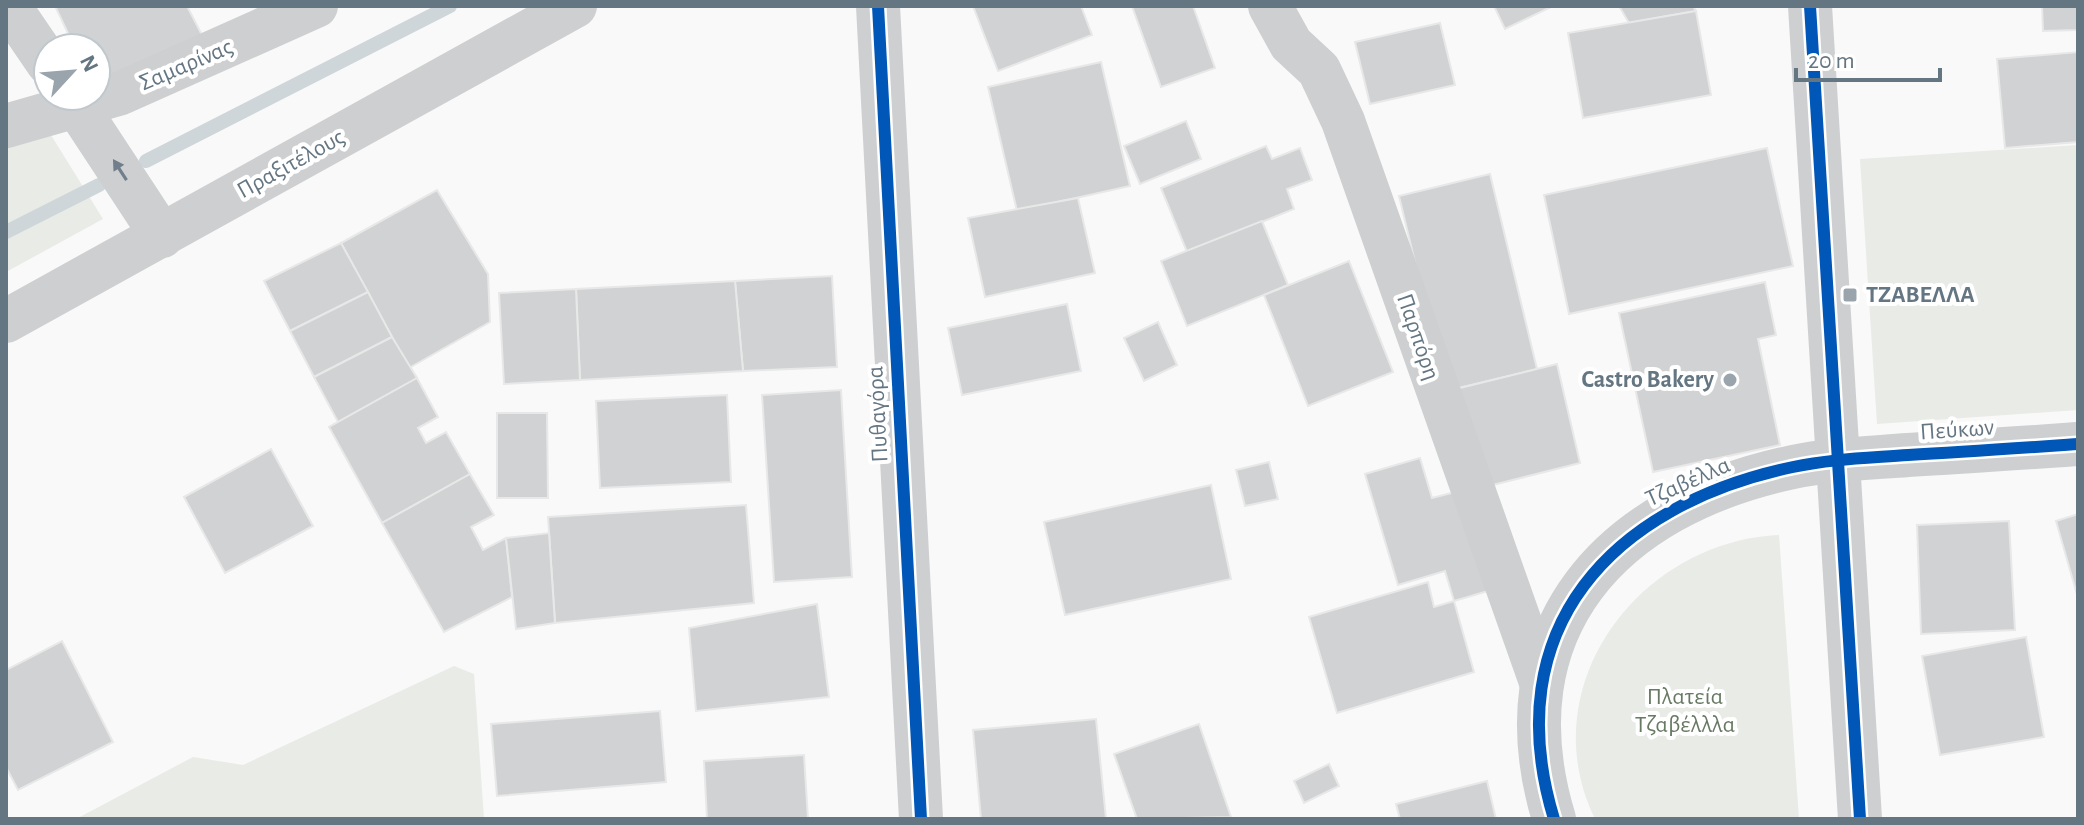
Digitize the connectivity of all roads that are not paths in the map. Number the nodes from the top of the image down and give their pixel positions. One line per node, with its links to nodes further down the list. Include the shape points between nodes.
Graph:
1 (9, 6): 7 (street)
2 (316, 6): 8 (street, Σαμαρίνας, via 177,70)
3 (575, 6): 12 (street, Πραξιτέλους)
4 (878, 6): 17 (street, Πυθαγόρα)
5 (1270, 6): 16 (street, Παρπόρη, via 1291,44 1319,70 1343,121)
6 (1810, 6): 15 (street)
7 (32, 40)
8 (112, 89)
9 (44, 112): 11 (street, Σαμαρίνας)
10 (80, 112): 12 (street, one-way to 10)
11 (6, 126)
12 (162, 236): 13 (street, Πραξιτέλους)
13 (6, 321)
14 (2078, 444): 15 (street, Πεύκων)
15 (1839, 461): 16 (street, Τζαβέλλα, via 1766,473 1673,509 1640,528 1589,575 1569,603); 19 (street)
16 (1541, 682): 18 (street, Τζαβέλλα, via 1540,760)
17 (921, 819)
18 (1554, 819)
19 (1860, 819)

